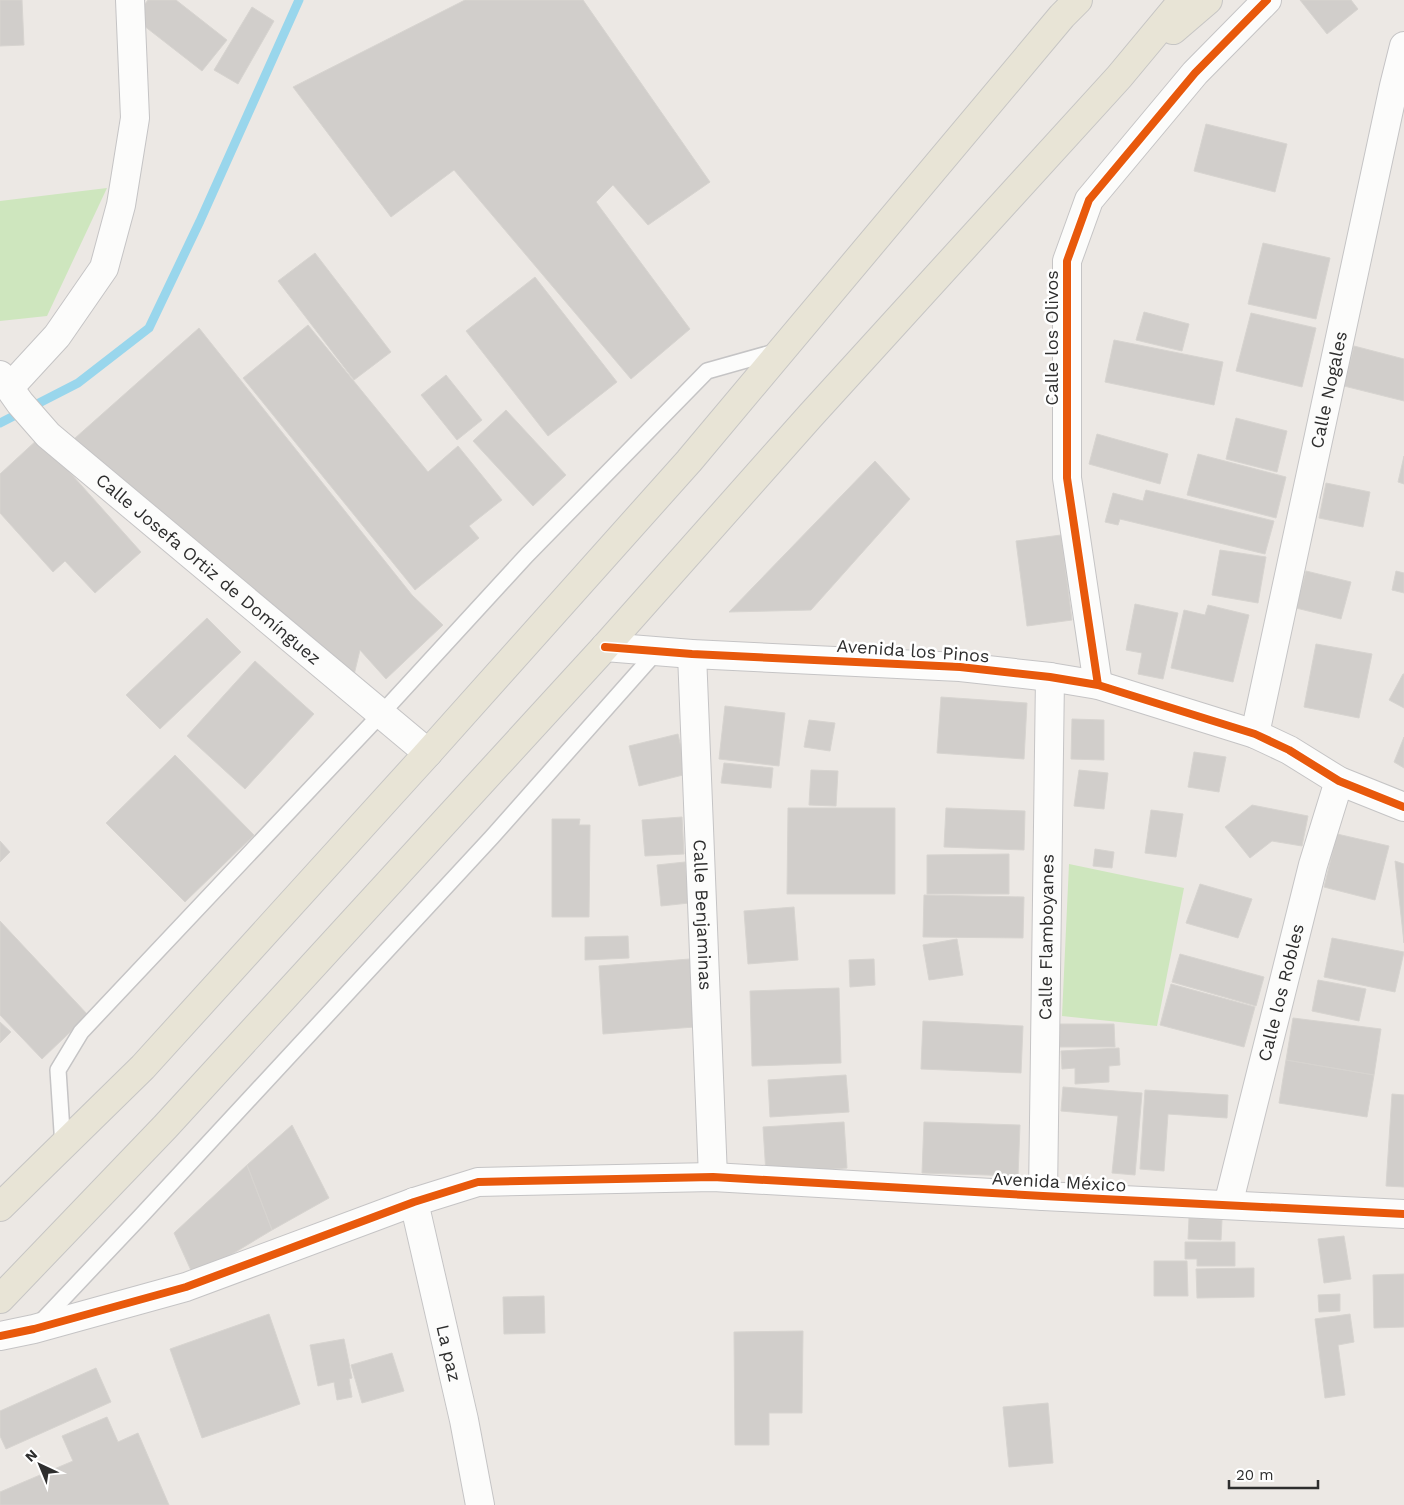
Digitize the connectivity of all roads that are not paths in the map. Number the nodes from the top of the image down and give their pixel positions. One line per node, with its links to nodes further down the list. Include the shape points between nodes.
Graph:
1 (130, 0): 9 (street, via 135,118 121,205 104,268 57,336)
2 (1183, 0): 7 (main road)
3 (1208, 0): 7 (main road)
4 (1267, 0): 14 (street, Calle los Olivos, via 1195,73 1089,200 1067,261 1067,478)
5 (1071, 5): 8 (main road)
6 (1404, 46): 16 (street, Calle Nogales)
7 (1119, 77): 10 (main road)
8 (781, 351): 15 (lane, via 707,371 526,555); 17 (main road, via 689,460)
9 (10, 388): 15 (street, Calle Josefa Ortiz de Domínguez, via 48,435)
10 (605, 646): 11 (street, Avenida los Pinos); 27 (main road, via 165,1127)
11 (657, 651): 12 (street, Avenida los Pinos); 28 (lane, via 492,837)
12 (692, 654): 13 (street, Avenida los Pinos, via 960,668); 21 (street, Calle Benjaminas)
13 (1050, 677): 14 (street, Avenida los Pinos); 22 (street, Calle Flamboyanes)
14 (1098, 685): 16 (street, Avenida los Pinos)
15 (381, 714): 17 (street, Calle Josefa Ortiz de Domínguez); 20 (lane, via 81,1032 58,1070)
16 (1254, 734): 18 (street, Avenida los Pinos, via 1289,750)
17 (428, 753): 20 (main road, via 143,1067)
18 (1339, 781): 19 (street, Avenida los Pinos); 24 (street, Calle los Robles, via 1313,865)
19 (1404, 808)
20 (63, 1147): 25 (main road)
21 (713, 1177): 22 (street, Avenida México); 23 (street, Avenida México, via 478,1182)
22 (1043, 1196): 24 (street, Avenida México)
23 (414, 1202): 28 (street, Avenida México, via 186,1287); 30 (street, La paz)
24 (1228, 1205): 26 (street, Avenida México)
25 (0, 1207)
26 (1404, 1214)
27 (0, 1299)
28 (34, 1329): 29 (street, Avenida México)
29 (0, 1336)
30 (480, 1505)

